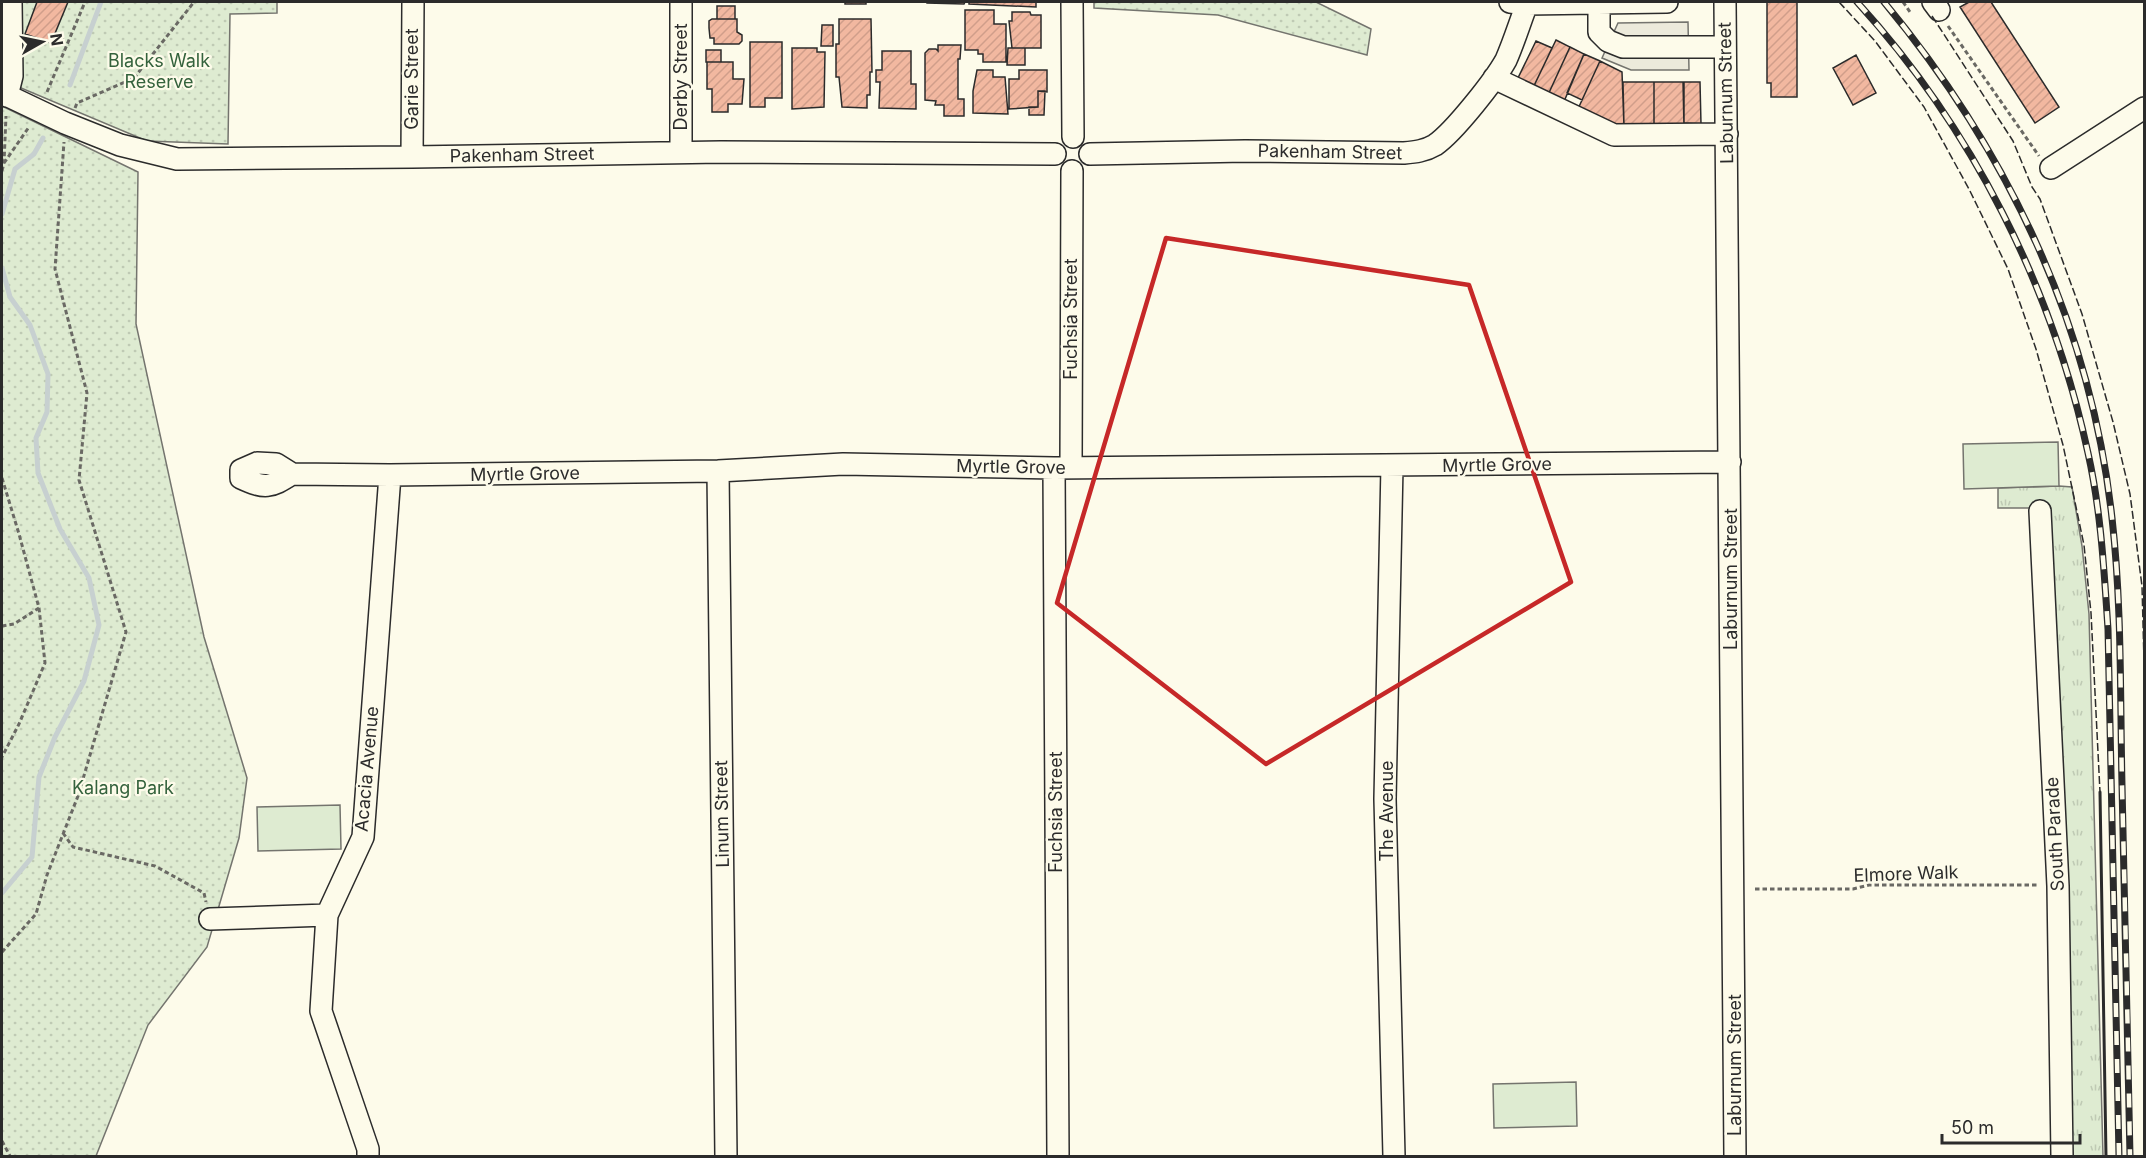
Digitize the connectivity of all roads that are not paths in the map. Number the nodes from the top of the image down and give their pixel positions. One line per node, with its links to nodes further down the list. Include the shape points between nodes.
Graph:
1 (10, 2): 9 (street)
2 (413, 2): 19 (street, Garie Street)
3 (681, 2): 16 (street, Derby Street)
4 (1072, 2): 15 (street)
5 (1667, 2): 8 (street)
6 (1725, 2): 10 (street, Laburnum Street)
7 (1518, 3): 8 (street); 11 (street, Pakenham Street, via 1506,60)
8 (1599, 3): 10 (street, via 1599,32 1608,41 1623,46)
9 (7, 39): 12 (street, via 12,76)
10 (1725, 47): 14 (street, Laburnum Street)
11 (1494, 78): 14 (street, via 1614,135); 18 (street, Pakenham Street, via 1447,135 1422,151)
12 (4, 95): 19 (street, Pakenham Street, via 120,145 177,159)
13 (2145, 108): 20 (street)
14 (1727, 134): 22 (street, Laburnum Street)
15 (1073, 137): 17 (street, via 1063,140); 18 (street, via 1086,144)
16 (681, 152): 17 (street, Pakenham Street); 19 (street, Pakenham Street)
17 (1055, 154): 21 (street, via 1058,164)
18 (1090, 154): 21 (street, via 1084,166)
19 (412, 157)
20 (2051, 168)
21 (1072, 171): 24 (street, Fuchsia Street)
22 (1730, 462): 23 (street, Myrtle Grove); 35 (street, Laburnum Street)
23 (1392, 466): 24 (street, Myrtle Grove); 34 (street, The Avenue, via 1385,799)
24 (1062, 468): 25 (street, Myrtle Grove, via 843,464); 33 (street, Fuchsia Street)
25 (718, 471): 27 (street, Myrtle Grove); 32 (street, Linum Street)
26 (292, 474): 27 (street, Myrtle Grove)
27 (390, 476): 29 (street, Acacia Avenue, via 363,837)
28 (2040, 511): 36 (street, South Parade, via 2058,886)
29 (327, 915): 30 (street); 31 (street, Acacia Avenue, via 321,1011)
30 (210, 919)
31 (368, 1156)
32 (726, 1156)
33 (1058, 1156)
34 (1394, 1156)
35 (1736, 1156)
36 (2062, 1156)

